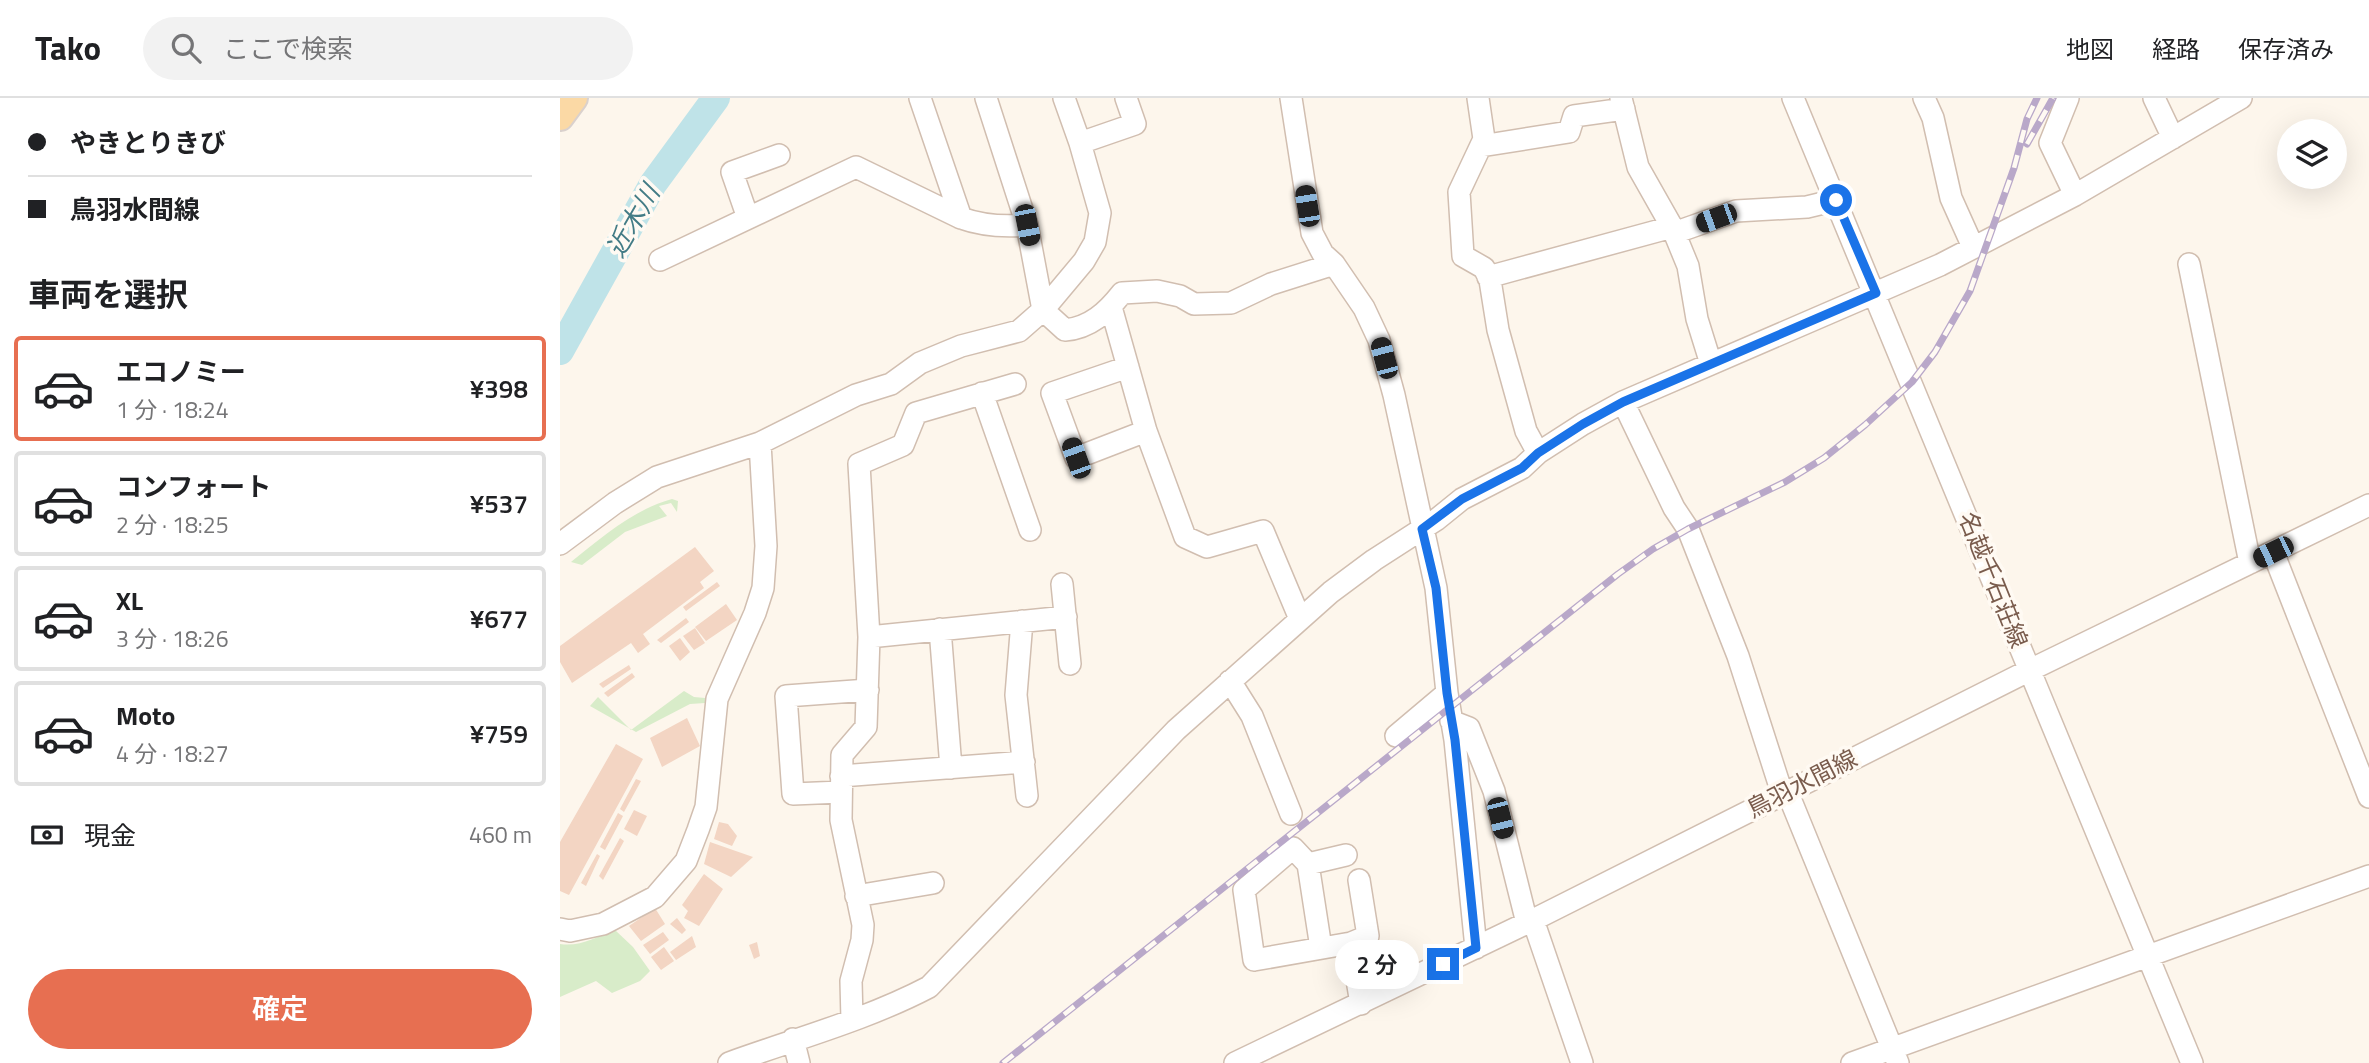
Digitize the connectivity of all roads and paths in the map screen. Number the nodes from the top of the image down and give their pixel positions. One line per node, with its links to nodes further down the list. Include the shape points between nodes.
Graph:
1 (574, 98): 14 (main road)
2 (920, 98): 22 (street)
3 (986, 98): 23 (street)
4 (1064, 98): 16 (street)
5 (1126, 98): 16 (street, via 1135,124)
6 (1291, 98): 27 (street, via 1312,233)
7 (1478, 98): 17 (street)
8 (1793, 98): 20 (street, 名越千石荘線)
9 (1924, 98): 25 (street, via 1951,198)
10 (2068, 98): 19 (street, via 2050,143)
11 (2154, 98): 15 (street)
12 (2242, 98): 15 (street)
13 (1623, 103): 17 (street, via 1574,116 1569,132); 24 (street, via 1638,167)
14 (560, 117)
15 (2173, 138): 19 (street)
16 (1080, 144): 32 (street, via 1100,213 1095,242)
17 (1481, 146): 29 (street, via 1459,192 1463,256 1484,268)
18 (779, 155): 21 (street, via 732,172)
19 (2075, 195): 25 (street)
20 (1836, 200): 24 (street, via 1807,207 1736,211); 30 (street, 名越千石荘線)
21 (748, 218): 22 (street, via 856,167); 26 (street)
22 (961, 218): 23 (street, via 979,225)
23 (1027, 225): 32 (street)
24 (1673, 230): 29 (street); 33 (street, via 1688,266)
25 (1973, 247): 30 (street)
26 (660, 260)
27 (1334, 264): 31 (street, via 1271,284 1231,303 1194,304 1157,291 1122,293); 42 (street, via 1379,340)
28 (2189, 264): 46 (street)
29 (1488, 277): 40 (street, via 1526,431)
30 (1876, 293): 33 (street); 54 (street, 名越千石荘線)
31 (1111, 307): 32 (street, via 1088,325 1065,330); 34 (street)
32 (1044, 310): 39 (street, via 1019,331 961,346 920,363 891,384)
33 (1711, 364): 37 (street)
34 (1128, 367): 38 (street); 38 (street, via 1052,393 1076,458)
35 (1015, 384): 36 (street)
36 (982, 393): 43 (street); 52 (street, via 916,413 903,445 859,464)
37 (1623, 402): 40 (street); 63 (street, via 1688,529)
38 (1146, 431): 49 (street, via 1185,537 1207,547 1263,531)
39 (760, 443): 44 (street, via 657,477); 74 (street, via 763,588 717,699 706,807 686,861 655,897 603,924)
40 (1538, 453): 42 (street, via 1522,468 1462,499)
41 (2369, 505): 45 (street, 鳥羽水間線)
42 (1422, 529): 49 (street, via 1331,592); 57 (street, via 1436,588)
43 (1030, 530)
44 (560, 544)
45 (2273, 552): 46 (street, 鳥羽水間線); 65 (street)
46 (2250, 564): 54 (street, 鳥羽水間線)
47 (1062, 584): 48 (street)
48 (1066, 617): 50 (street); 53 (street)
49 (1300, 620): 55 (street)
50 (1021, 621): 51 (street); 60 (street, via 1016,695)
51 (940, 629): 52 (street); 61 (street)
52 (869, 637): 56 (street)
53 (1070, 664)
54 (2030, 670): 63 (street, 鳥羽水間線); 78 (street, 名越千石荘線)
55 (1230, 681): 66 (street, via 1252,716); 80 (street, via 1176,730 929,986)
56 (868, 690): 62 (street, via 866,727 842,755); 62 (street, via 786,696 793,794)
57 (1447, 693): 58 (street); 59 (street)
58 (1451, 721): 73 (street, via 1469,728 1494,791); 77 (street)
59 (1396, 736)
60 (1024, 762): 61 (street); 64 (street)
61 (951, 768): 62 (street)
62 (841, 784): 72 (street, via 841,820)
63 (1785, 792): 73 (street, 鳥羽水間線); 82 (street)
64 (1027, 796)
65 (2369, 797)
66 (1290, 814)
67 (1346, 855): 68 (street)
68 (1308, 863): 76 (street); 76 (street, via 1293,848 1244,890 1254,960)
69 (2369, 876): 78 (street)
70 (1359, 880): 75 (street, via 1367,936)
71 (933, 883): 72 (street)
72 (856, 896): 80 (street, via 863,925 851,981)
73 (1530, 922): 77 (street, 鳥羽水間線); 86 (street)
74 (560, 929)
75 (1351, 943): 76 (street); 79 (street)
76 (1321, 948)
77 (1476, 948): 79 (street, 鳥羽水間線)
78 (2148, 956): 82 (street); 88 (street, 名越千石荘線)
79 (1361, 1004): 83 (street, 鳥羽水間線)
80 (852, 1020): 81 (street)
81 (793, 1040): 84 (street); 85 (street)
82 (1895, 1055): 87 (street)
83 (1238, 1062)
84 (729, 1063)
85 (799, 1063)
86 (1582, 1063)
87 (1852, 1063)
88 (2192, 1063)

